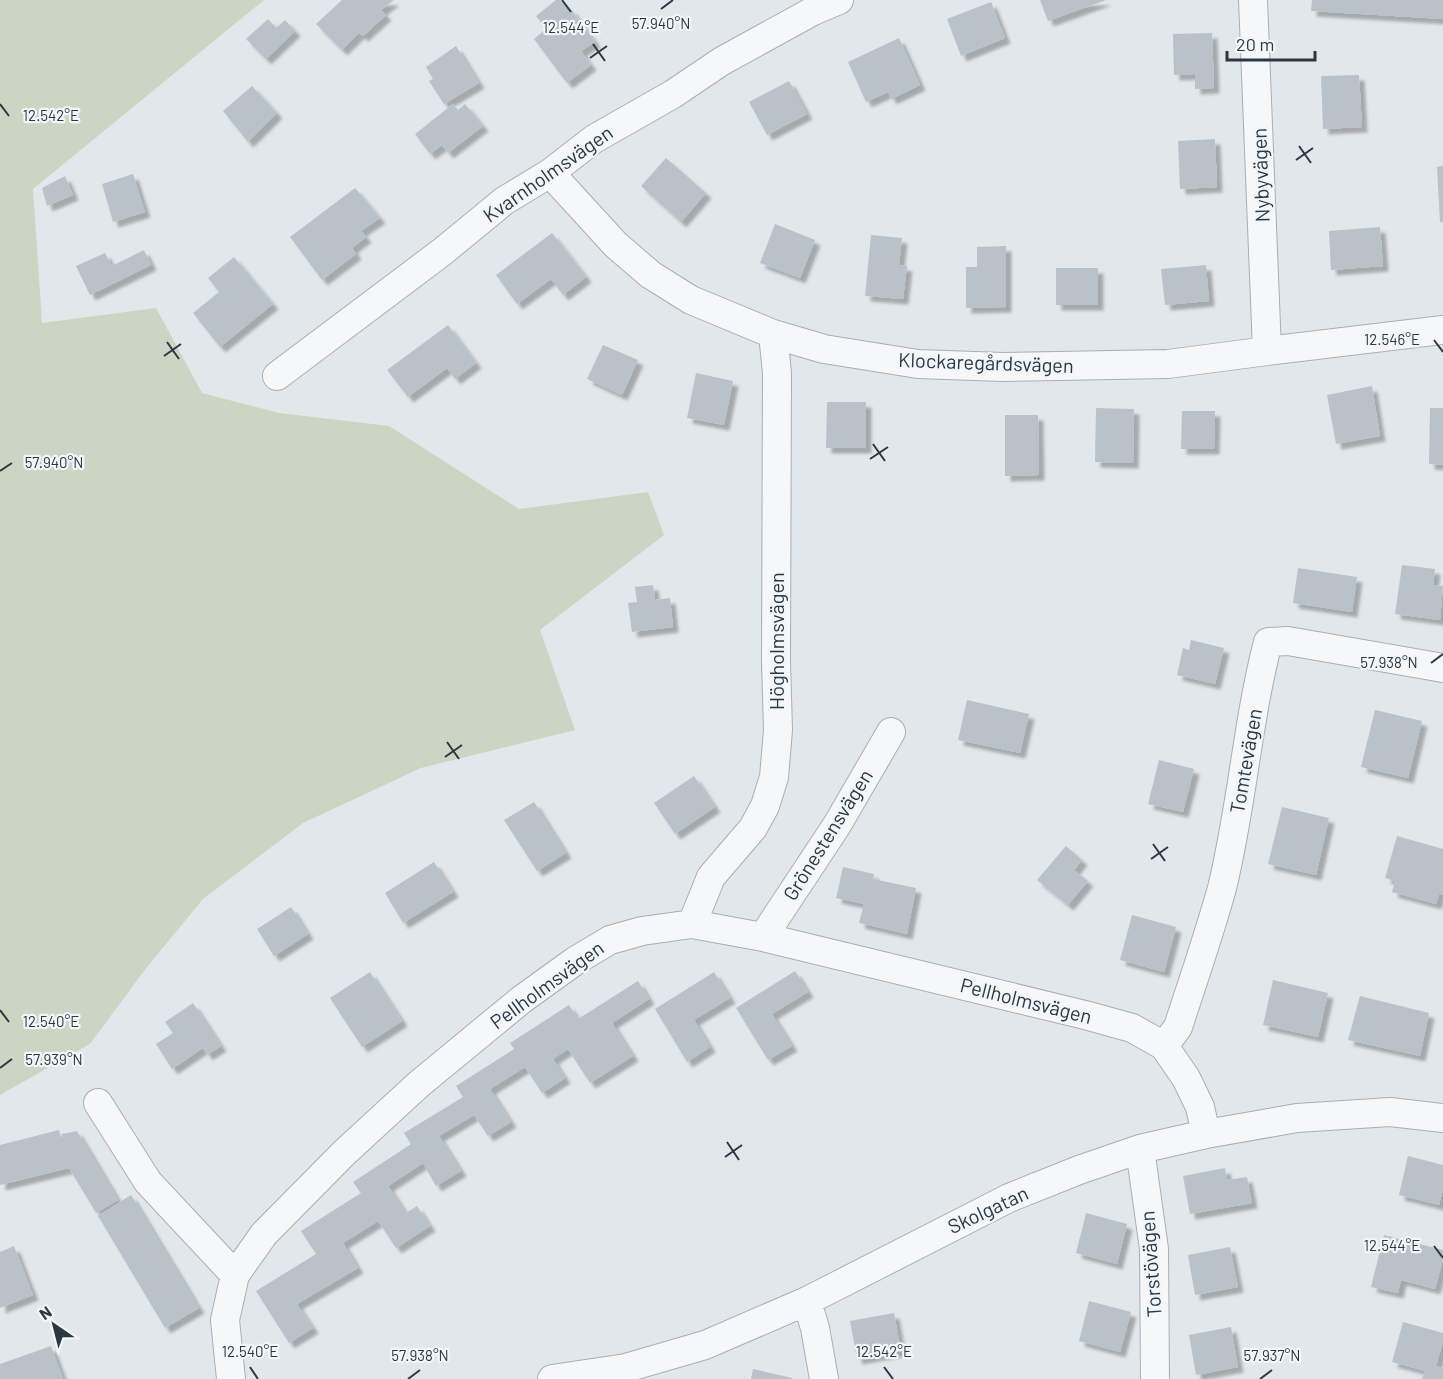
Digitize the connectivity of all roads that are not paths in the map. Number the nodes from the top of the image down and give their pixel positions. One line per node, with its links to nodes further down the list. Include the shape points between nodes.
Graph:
1 (839, 0): 3 (street, Kvarnholmsvägen, via 722,61 594,139)
2 (1253, 0): 6 (street, Nybyvägen)
3 (550, 173): 5 (street, Klockaregårdsvägen, via 610,238 651,275 691,300); 7 (street, Kvarnholmsvägen, via 504,201)
4 (1443, 330): 6 (street, Klockaregårdsvägen)
5 (773, 334): 6 (street, Klockaregårdsvägen, via 824,349 918,364 1003,367 1168,364); 10 (street, Högholmsvägen, via 777,374 778,730 774,777 753,828 711,877)
6 (1267, 351)
7 (277, 376)
8 (1443, 668): 12 (street, Tomtevägen, via 1288,641 1268,642 1222,888 1178,1028)
9 (891, 732): 11 (street, Grönestensvägen, via 837,825)
10 (692, 924): 11 (street, Pellholmsvägen); 17 (street, Pellholmsvägen, via 610,940 521,1000 419,1084 344,1153 264,1234)
11 (763, 937): 12 (street, Pellholmsvägen, via 1086,1015 1132,1028)
12 (1164, 1046): 15 (street, Pellholmsvägen, via 1200,1107)
13 (98, 1103): 17 (street, via 148,1182)
14 (1443, 1118): 15 (street, Skolgatan, via 1390,1112 1297,1118)
15 (1206, 1134): 16 (street, Skolgatan)
16 (1140, 1149): 18 (street, Skolgatan, via 1009,1198); 22 (street, Torstövägen, via 1154,1249)
17 (236, 1275): 19 (street, Pellholmsvägen, via 225,1320)
18 (807, 1301): 20 (street, Skolgatan, via 705,1345 626,1368); 21 (street)
19 (231, 1379)
20 (552, 1379)
21 (824, 1379)
22 (1155, 1379)

